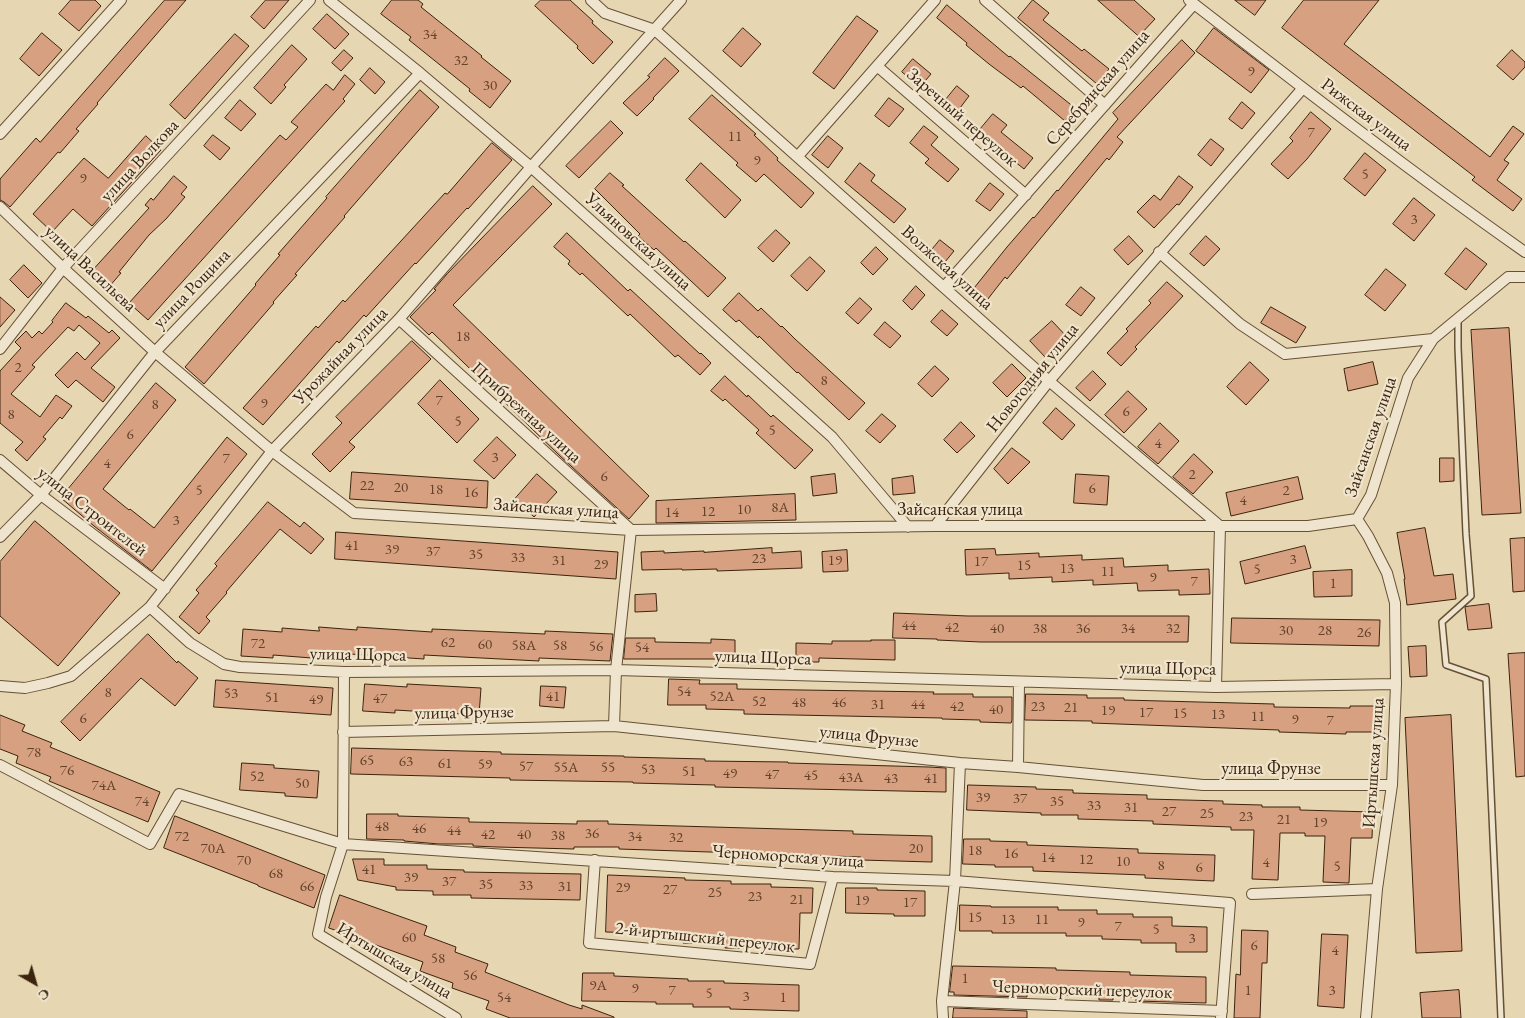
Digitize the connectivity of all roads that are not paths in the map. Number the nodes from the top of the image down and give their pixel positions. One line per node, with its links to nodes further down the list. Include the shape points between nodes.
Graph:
1 (122, 0): 14 (street)
2 (310, 0): 21 (street, улица Волкова)
3 (329, 0): 11 (street, Ульяновская улица)
4 (591, 0): 9 (street, via 605,13)
5 (681, 0): 9 (street, Урожайная улица)
6 (935, 0): 10 (street)
7 (985, 0): 13 (street)
8 (1192, 2): 12 (street, Рижская улица); 13 (street, Серебрянская улица)
9 (655, 30): 15 (street, Волжская улица); 16 (street, Урожайная улица)
10 (877, 66): 15 (street); 17 (street, Заречный переулок)
11 (420, 73): 16 (street, Ульяновская улица); 28 (street, улица Рощина)
12 (1303, 88): 19 (street, Новогодняя улица); 20 (street, Рижская улица)
13 (1105, 105): 17 (street, Серебрянская улица)
14 (0, 134)
15 (798, 156): 23 (street, Волжская улица)
16 (531, 168): 25 (street, Урожайная улица); 36 (street, Ульяновская улица, via 832,438)
17 (1026, 194): 23 (street, Серебрянская улица)
18 (0, 207): 21 (street, улица Васильева)
19 (1160, 252): 26 (street, via 1240,324 1285,354); 29 (street, Новогодняя улица)
20 (1525, 252)
21 (63, 268): 27 (street, улица Волкова); 28 (street, улица Васильева)
22 (1525, 277): 24 (street, Зайсанская улица, via 1508,277)
23 (944, 287): 29 (street, Волжская улица)
24 (1458, 318): 26 (street, Зайсанская улица); 64 (lane, via 1471,596 1442,622 1446,665 1486,679)
25 (399, 319): 30 (street, Урожайная улица); 37 (street, Прибрежная улица)
26 (1433, 339): 33 (street, Зайсанская улица, via 1408,378 1371,495)
27 (0, 349)
28 (155, 352): 30 (street, улица Васильева); 32 (street, улица Рощина)
29 (1049, 381): 34 (street, Новогодняя улица); 35 (street, Волжская улица)
30 (272, 451): 37 (street, Зайсанская улица, via 354,513); 39 (street, Урожайная улица)
31 (0, 460): 32 (street, улица Строителей)
32 (41, 494): 38 (street, улица Рощина); 39 (street, улица Строителей)
33 (1357, 519): 35 (street, Зайсанская улица, via 1308,526); 44 (street, Иртышская улица, via 1387,573 1395,603)
34 (935, 526): 35 (street, Зайсанская улица); 36 (street, Зайсанская улица)
35 (1220, 526): 46 (street)
36 (908, 527): 37 (street, Зайсанская улица)
37 (632, 530): 41 (street)
38 (0, 537)
39 (165, 589): 40 (street, Урожайная улица)
40 (150, 607): 42 (street, улица Щорса, via 190,643 224,664); 45 (street, Урожайная улица, via 71,676 25,688)
41 (616, 670): 42 (street, улица Щорса); 43 (street, улица Щорса); 47 (street)
42 (344, 672): 48 (street)
43 (1018, 682): 46 (street, улица Щорса); 51 (street)
44 (1396, 684): 46 (street, улица Щорса); 52 (street, Иртышская улица)
45 (0, 685)
46 (1216, 687)
47 (614, 726): 48 (street, улица Фрунзе); 49 (street, улица Фрунзе)
48 (344, 732): 53 (street)
49 (960, 763): 51 (street, улица Фрунзе); 56 (street)
50 (0, 766): 53 (street, Черноморская улица, via 150,844 179,794)
51 (1018, 767): 52 (street, улица Фрунзе, via 1202,785)
52 (1392, 785): 57 (street, Иртышская улица)
53 (343, 844): 54 (street, Черноморская улица); 61 (street, Иртышская улица, via 318,934)
54 (595, 860): 55 (street, Черноморская улица); 55 (street, 2-й иртышский переулок, via 589,943 810,964)
55 (833, 877): 56 (street, Черноморская улица)
56 (955, 881): 59 (street); 60 (street, Черноморская улица, via 1230,904)
57 (1377, 889): 58 (street); 63 (street, Иртышская улица)
58 (1252, 894)
59 (942, 1001): 60 (street, Черноморский переулок); 62 (street)
60 (1221, 1015)
61 (456, 1018)
62 (943, 1018)
63 (1366, 1018)
64 (1501, 1018)

